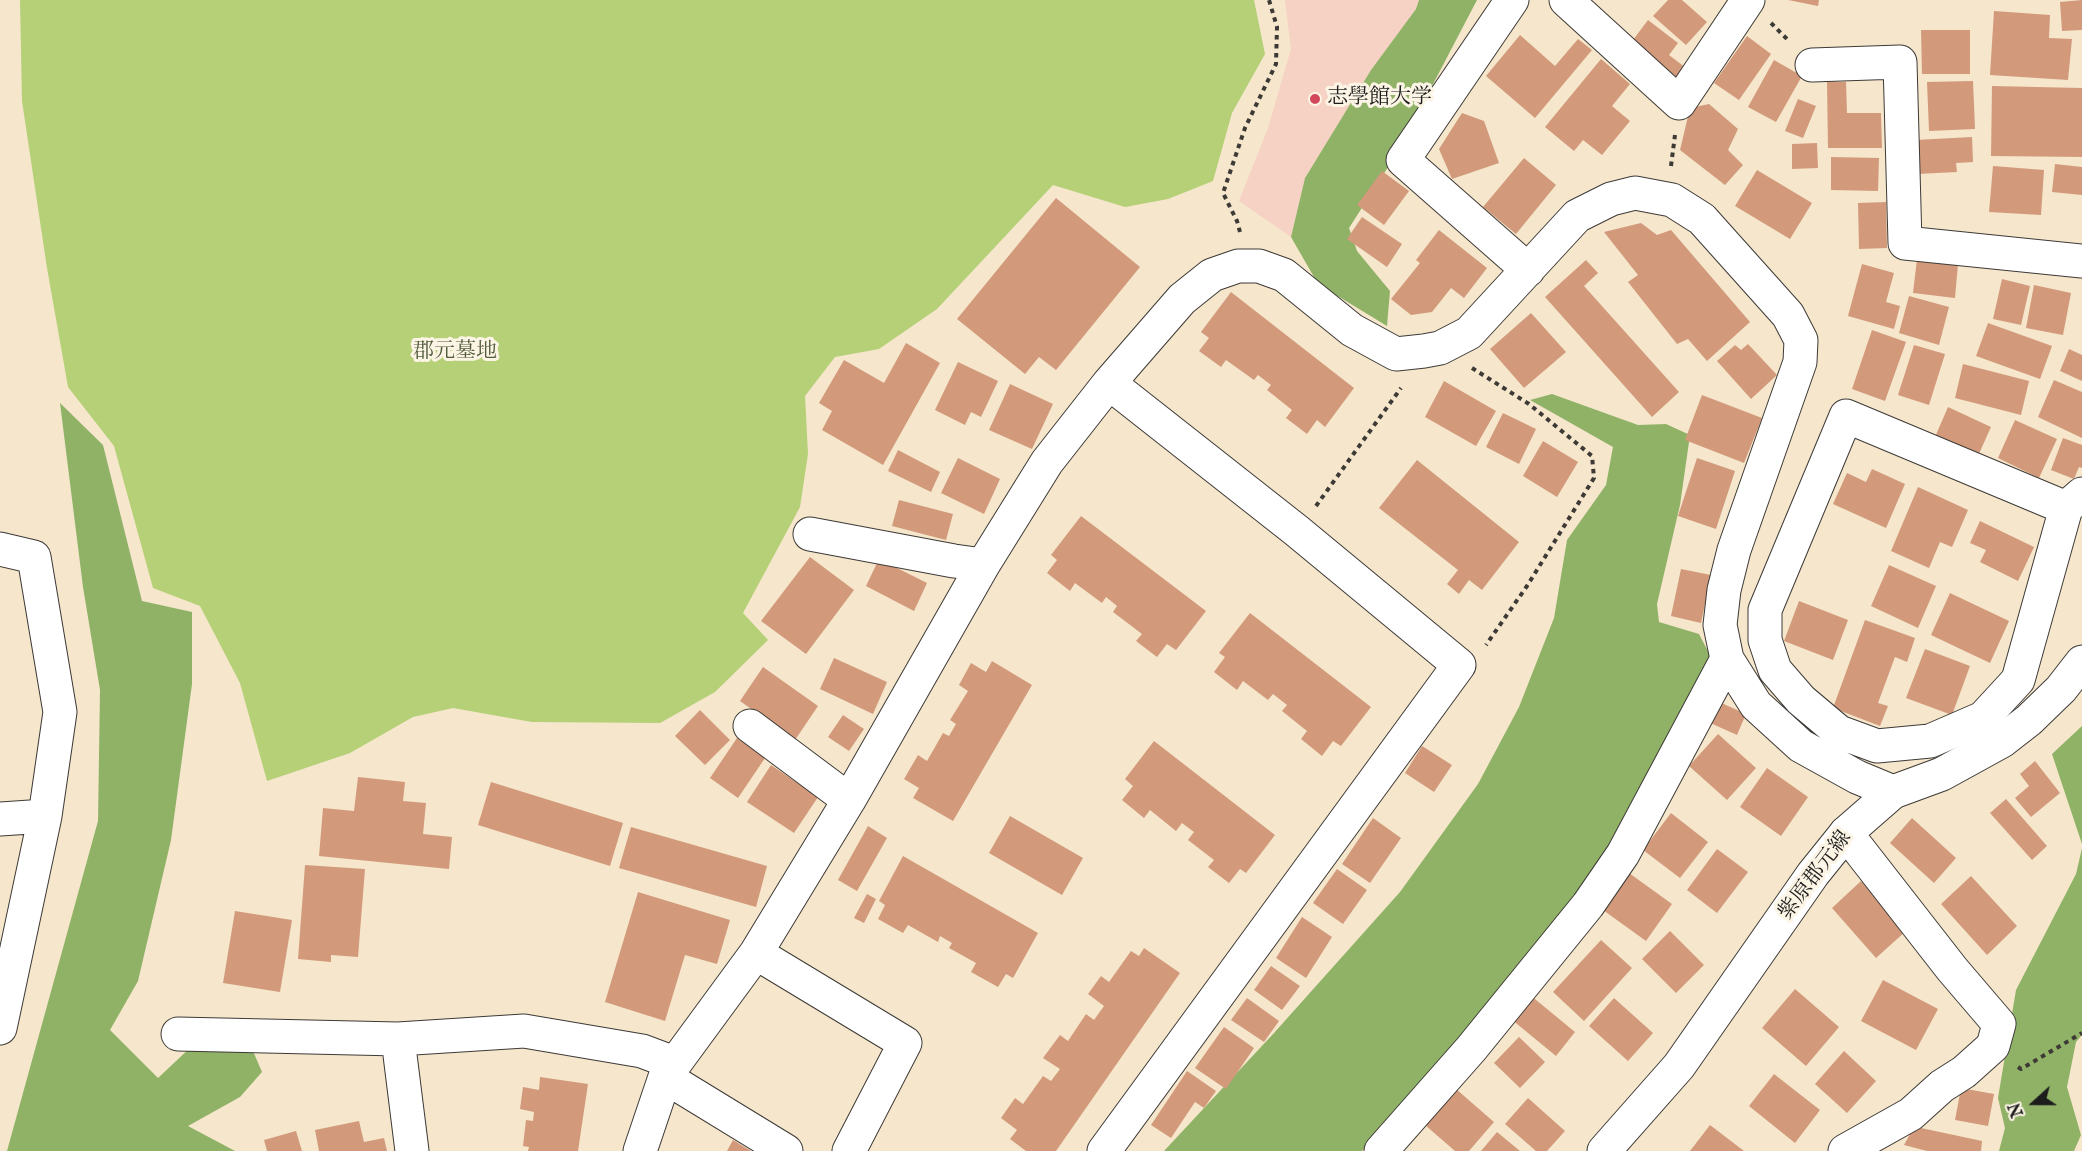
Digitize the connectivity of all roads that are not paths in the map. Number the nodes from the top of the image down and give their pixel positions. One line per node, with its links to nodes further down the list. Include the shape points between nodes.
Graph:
1 (1512, 0): 6 (street, via 1403,160)
2 (1566, 0): 3 (street, via 1679,103)
3 (1757, 8)
4 (1812, 65): 5 (street, via 1900,62 1905,243)
5 (2082, 261)
6 (1528, 270): 7 (street, via 1469,333 1440,348 1396,354 1352,330 1284,275 1259,266 1238,266 1212,275 1182,299); 12 (street, via 1577,216 1611,199 1635,193 1672,200 1702,219 1788,315 1801,340 1800,362 1734,550 1724,590 1720,626)
7 (1109, 383): 11 (street, via 1047,462); 29 (street, via 1459,665)
8 (2074, 501): 8 (street, via 2018,680 1983,718 1930,741 1877,746 1839,732 1801,700 1775,670 1765,640 1765,610 1846,416)
9 (810, 534): 11 (street)
10 (0, 549): 17 (street, via 34,557 60,712)
11 (983, 564): 16 (street)
12 (1727, 660): 15 (street, via 1756,705 1801,746); 30 (street, via 1623,854 1588,905 1471,1049)
13 (2082, 662): 15 (street, 紫原郡元線, via 2061,689 2002,741 1942,774)
14 (750, 726): 16 (street)
15 (1893, 792): 19 (street, 紫原郡元線)
16 (849, 800): 20 (street)
17 (45, 816): 18 (street); 21 (street)
18 (0, 819)
19 (1846, 833): 31 (street, 紫原郡元線, via 1678,1066); 32 (street, via 1999,1024 1993,1046 1964,1072 1911,1114)
20 (756, 953): 24 (street); 28 (street, via 905,1043)
21 (0, 1028)
22 (178, 1034): 23 (street)
23 (398, 1039): 24 (street, via 524,1031 642,1051); 25 (street)
24 (669, 1070): 26 (street); 27 (street)
25 (412, 1151)
26 (640, 1151)
27 (786, 1151)
28 (849, 1151)
29 (1104, 1151)
30 (1381, 1151)
31 (1604, 1151)
32 (1845, 1151)

